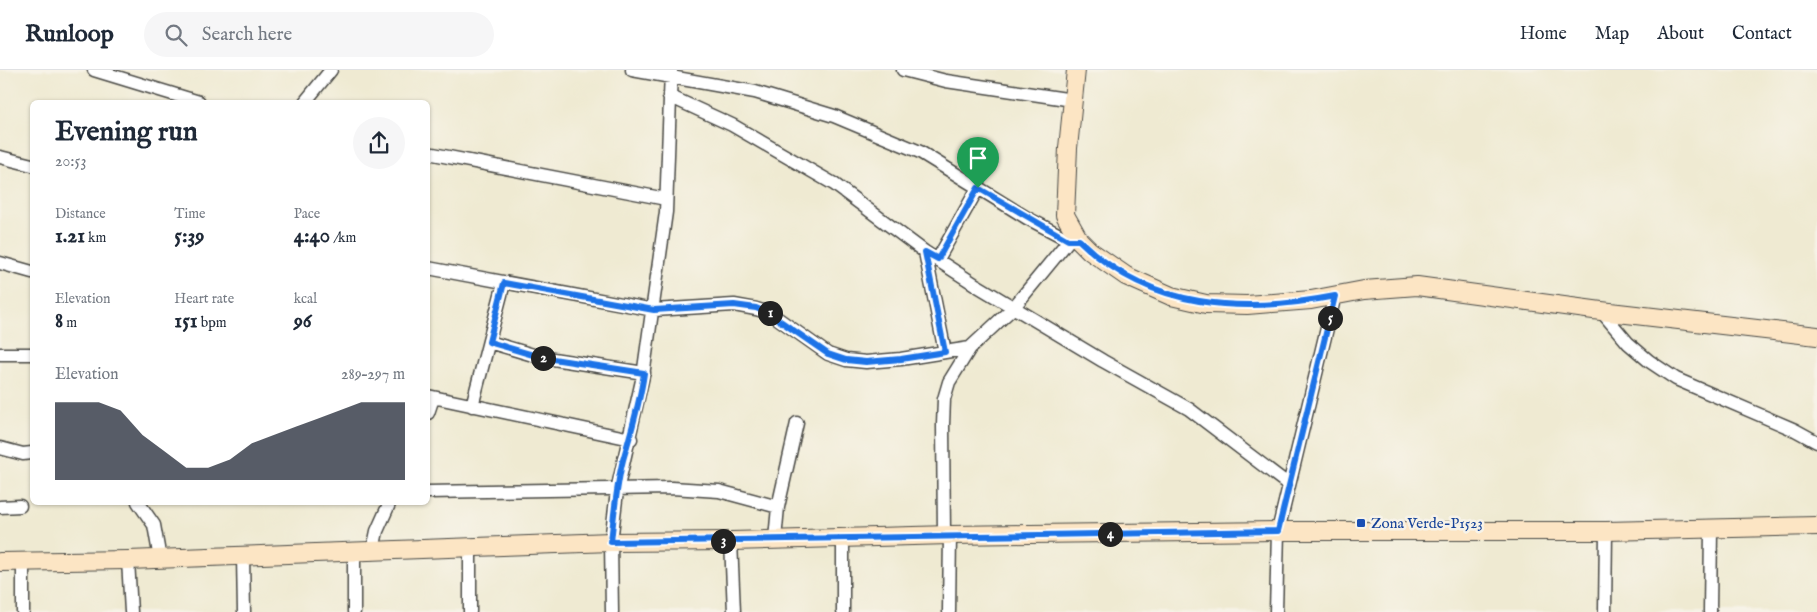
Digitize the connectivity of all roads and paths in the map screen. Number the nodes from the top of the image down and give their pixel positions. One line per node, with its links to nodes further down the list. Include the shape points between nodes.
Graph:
1 (94, 70): 8 (street)
2 (331, 70): 9 (street)
3 (632, 70): 6 (street)
4 (903, 70): 10 (street, via 946,81)
5 (1076, 70): 10 (street)
6 (671, 73): 7 (street); 14 (street, via 755,92 834,116 920,152)
7 (669, 96): 15 (street); 17 (street, via 732,125 834,184)
8 (193, 100)
9 (306, 100)
10 (1073, 100): 16 (street, via 1065,215)
11 (430, 153): 15 (street)
12 (0, 157): 13 (street)
13 (30, 164)
14 (978, 188): 16 (street); 18 (street)
15 (666, 199): 25 (street)
16 (1074, 240): 23 (street, via 1126,276 1171,296 1206,304 1247,305); 24 (street)
17 (925, 252): 18 (street); 30 (street)
18 (938, 259): 24 (street)
19 (0, 264): 21 (street)
20 (430, 268): 22 (street)
21 (30, 272)
22 (504, 283): 25 (street); 28 (street)
23 (1335, 296): 26 (street, via 1417,286); 41 (street)
24 (1014, 307): 29 (street); 41 (street, via 1189,410)
25 (654, 310): 30 (street, via 734,305 756,308 828,354 846,360 866,362); 33 (street)
26 (1601, 311): 27 (street); 38 (street, via 1628,343 1676,379)
27 (1817, 336)
28 (489, 342): 33 (street, via 540,357); 35 (street)
29 (970, 348): 30 (street); 53 (street, via 949,382 944,399)
30 (945, 352)
31 (0, 354): 32 (street)
32 (30, 354)
33 (644, 373): 37 (street)
34 (430, 397): 35 (street)
35 (472, 406): 37 (street)
36 (797, 423): 48 (street)
37 (631, 439): 42 (street)
38 (1817, 442)
39 (0, 448): 40 (street)
40 (30, 453)
41 (1289, 485): 51 (street)
42 (617, 491): 43 (street); 48 (street, via 719,490); 57 (street)
43 (430, 492)
44 (140, 505): 62 (street, via 154,525)
45 (389, 505): 59 (street)
46 (20, 506): 47 (street)
47 (0, 507)
48 (778, 507): 55 (street)
49 (1817, 526): 50 (street)
50 (1710, 529): 52 (street); 77 (street)
51 (1278, 531): 52 (street); 53 (street); 75 (street)
52 (1606, 531): 76 (street)
53 (947, 535): 54 (street); 74 (street)
54 (843, 537): 55 (street); 73 (street)
55 (775, 539): 56 (street)
56 (731, 541): 57 (street); 72 (street)
57 (611, 542): 58 (street); 71 (street)
58 (470, 547): 59 (street); 70 (street)
59 (373, 550): 60 (street)
60 (354, 552): 61 (street); 69 (street)
61 (243, 556): 62 (street); 68 (street)
62 (160, 559): 63 (street)
63 (128, 560): 64 (street); 67 (street)
64 (23, 561): 65 (street); 66 (street)
65 (0, 562)
66 (23, 612)
67 (131, 612)
68 (244, 612)
69 (354, 612)
70 (470, 612)
71 (612, 612)
72 (734, 612)
73 (843, 612)
74 (950, 612)
75 (1276, 612)
76 (1605, 612)
77 (1710, 612)

